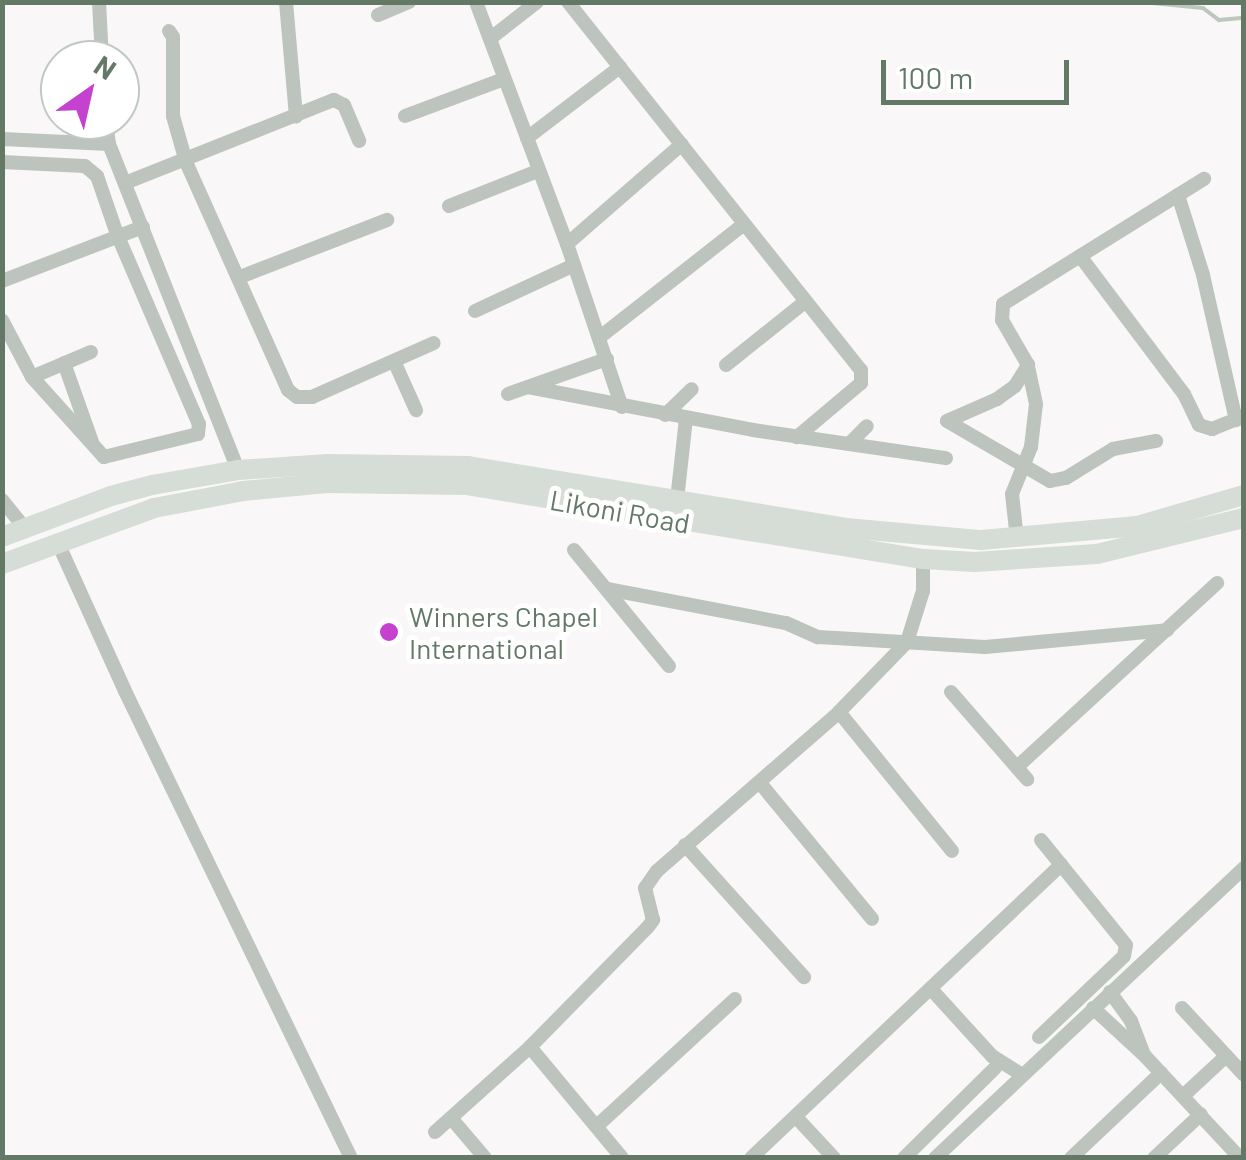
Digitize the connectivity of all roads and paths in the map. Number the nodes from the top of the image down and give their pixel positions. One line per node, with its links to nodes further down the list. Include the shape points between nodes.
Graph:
1 (99, 2): 10 (street)
2 (286, 2): 14 (street)
3 (409, 2): 7 (street)
4 (476, 2): 9 (street)
5 (537, 2): 9 (street)
6 (568, 2): 11 (street)
7 (378, 16)
8 (170, 31): 22 (street, via 172,103)
9 (491, 38): 12 (street)
10 (101, 40)
11 (620, 67): 15 (street); 20 (street)
12 (504, 79): 13 (street); 15 (street)
13 (405, 116)
14 (296, 117): 18 (street, via 340,101); 22 (street)
15 (527, 138): 23 (street)
16 (2, 139): 19 (street)
17 (108, 140): 19 (street)
18 (359, 141)
19 (109, 144): 25 (street)
20 (682, 144): 29 (street); 32 (street)
21 (2, 162): 31 (street, via 85,166)
22 (186, 162): 25 (street); 35 (street)
23 (538, 171): 27 (street); 32 (street)
24 (1204, 179): 26 (street)
25 (125, 183): 30 (street)
26 (1178, 195): 33 (street); 56 (street)
27 (449, 206)
28 (387, 220): 35 (street)
29 (744, 224): 37 (street); 40 (street)
30 (143, 226): 31 (street); 64 (street)
31 (117, 234): 36 (street); 61 (street, via 199,424 191,438 110,458)
32 (567, 244): 34 (street)
33 (1080, 256): 47 (street, via 1003,304 1002,320); 56 (street, via 1184,394 1199,425 1212,428)
34 (574, 265): 38 (street); 40 (street)
35 (240, 277): 44 (street, via 288,390 297,397 312,397)
36 (2, 282)
37 (806, 301): 46 (street); 58 (street, via 862,377)
38 (475, 311)
39 (2, 320): 48 (street)
40 (600, 336): 43 (street)
41 (434, 343): 44 (street)
42 (92, 352): 45 (street)
43 (607, 358): 49 (street); 52 (street)
44 (394, 361): 53 (street)
45 (64, 363): 48 (street); 61 (street)
46 (726, 365)
47 (1028, 365): 63 (street, via 1036,416); 63 (street, via 1006,393 947,420)
48 (32, 377): 61 (street)
49 (528, 387): 51 (street); 52 (street)
50 (692, 389): 54 (street)
51 (508, 394)
52 (622, 408): 54 (street)
53 (416, 410)
54 (665, 414): 55 (street)
55 (686, 418): 58 (street); 68 (street)
56 (1240, 418)
57 (867, 426): 60 (street)
58 (796, 436): 60 (street)
59 (1156, 441): 63 (street, via 1113,449 1058,480)
60 (848, 444): 62 (street)
61 (96, 452)
62 (946, 458)
63 (1023, 466): 72 (street, via 1012,494)
64 (238, 470): 65 (main road); 68 (main road, Likoni Road, via 435,463); 70 (main road, Likoni Road, via 111,496)
65 (244, 491): 73 (main road, Likoni Road, via 136,512); 75 (main road, Likoni Road, via 327,483 466,486)
66 (1244, 495): 72 (main road, Likoni Road, via 1137,526)
67 (2, 500): 70 (street)
68 (677, 500): 72 (main road, Likoni Road, via 923,537)
69 (1244, 518): 75 (main road, Likoni Road, via 1097,554)
70 (23, 526): 71 (main road, Likoni Road)
71 (2, 537)
72 (1016, 540)
73 (57, 541): 76 (main road, Likoni Road); 112 (street)
74 (574, 550): 78 (street)
75 (922, 559): 80 (street, via 924,591)
76 (2, 564)
77 (1217, 584): 79 (street)
78 (607, 589): 80 (street, via 786,622 818,636); 81 (street)
79 (1167, 630): 80 (street, via 985,647); 82 (street, via 1022,773)
80 (906, 642): 83 (street)
81 (669, 666)
82 (951, 692)
83 (839, 712): 84 (street); 87 (street)
84 (760, 783): 86 (street); 90 (street)
85 (1041, 840): 88 (street)
86 (685, 846): 91 (street); 98 (street, via 645,888 648,927)
87 (952, 851)
88 (1062, 865): 92 (street); 97 (street, via 1126,951)
89 (1244, 868): 93 (street)
90 (872, 919)
91 (804, 977)
92 (931, 989): 101 (street); 108 (street)
93 (1110, 992): 95 (street); 99 (street)
94 (735, 999): 110 (street)
95 (1093, 1008): 99 (street); 103 (street)
96 (1182, 1008): 100 (street)
97 (1038, 1036)
98 (530, 1047): 109 (street); 110 (street)
99 (1145, 1056): 102 (street)
100 (1226, 1056): 104 (street); 106 (street)
101 (993, 1062): 103 (street); 105 (street); 117 (street)
102 (1161, 1072): 106 (street); 119 (street)
103 (1022, 1075): 105 (street)
104 (1244, 1075)
105 (1010, 1086): 118 (street)
106 (1184, 1096): 107 (street)
107 (1201, 1114): 120 (street); 121 (street)
108 (796, 1116): 115 (street); 116 (street)
109 (450, 1118): 111 (street); 113 (street)
110 (598, 1125): 114 (street)
111 (435, 1132)
112 (351, 1158)
113 (485, 1158)
114 (622, 1158)
115 (751, 1158)
116 (834, 1158)
117 (904, 1158)
118 (935, 1158)
119 (1071, 1158)
120 (1154, 1158)
121 (1240, 1158)

